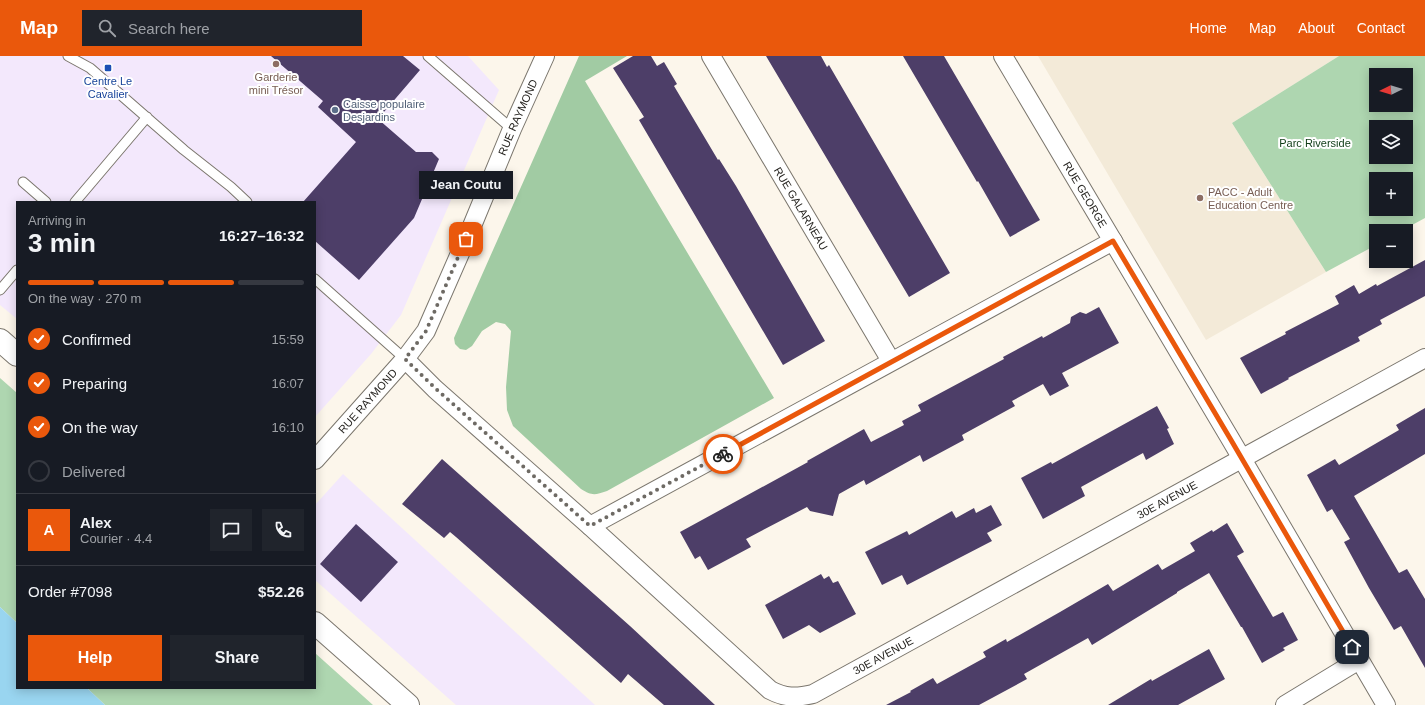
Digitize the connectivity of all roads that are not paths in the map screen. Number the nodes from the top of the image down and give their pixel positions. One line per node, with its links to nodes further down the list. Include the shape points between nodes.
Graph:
1 (68, 56): 6 (lane, via 90,68)
2 (428, 56): 7 (lane)
3 (545, 56): 7 (street, RUE RAYMOND)
4 (711, 56): 20 (street, RUE GALARNEAU)
5 (1003, 56): 12 (street, RUE GEORGE)
6 (147, 117): 10 (lane); 11 (lane)
7 (512, 129): 19 (street, RUE RAYMOND, via 426,331)
8 (23, 182): 9 (lane)
9 (45, 201)
10 (76, 201)
11 (246, 201)
12 (1113, 241): 20 (street); 22 (street, RUE GEORGE)
13 (16, 271): 15 (lane)
14 (316, 280): 19 (lane)
15 (0, 290)
16 (0, 340): 17 (main road)
17 (16, 354)
18 (1425, 358): 22 (street, 30E AVENUE)
19 (405, 359): 21 (street, RUE RAYMOND); 23 (street, 30E AVENUE)
20 (891, 361): 23 (street)
21 (316, 459)
22 (1242, 459): 23 (street, 30E AVENUE, via 813,694 800,697 789,698 770,690); 25 (street, RUE GEORGE)
23 (590, 526)
24 (316, 624): 26 (main road)
25 (1360, 660): 27 (street); 28 (street, RUE GEORGE)
26 (408, 705)
27 (1284, 705)
28 (1386, 705)

